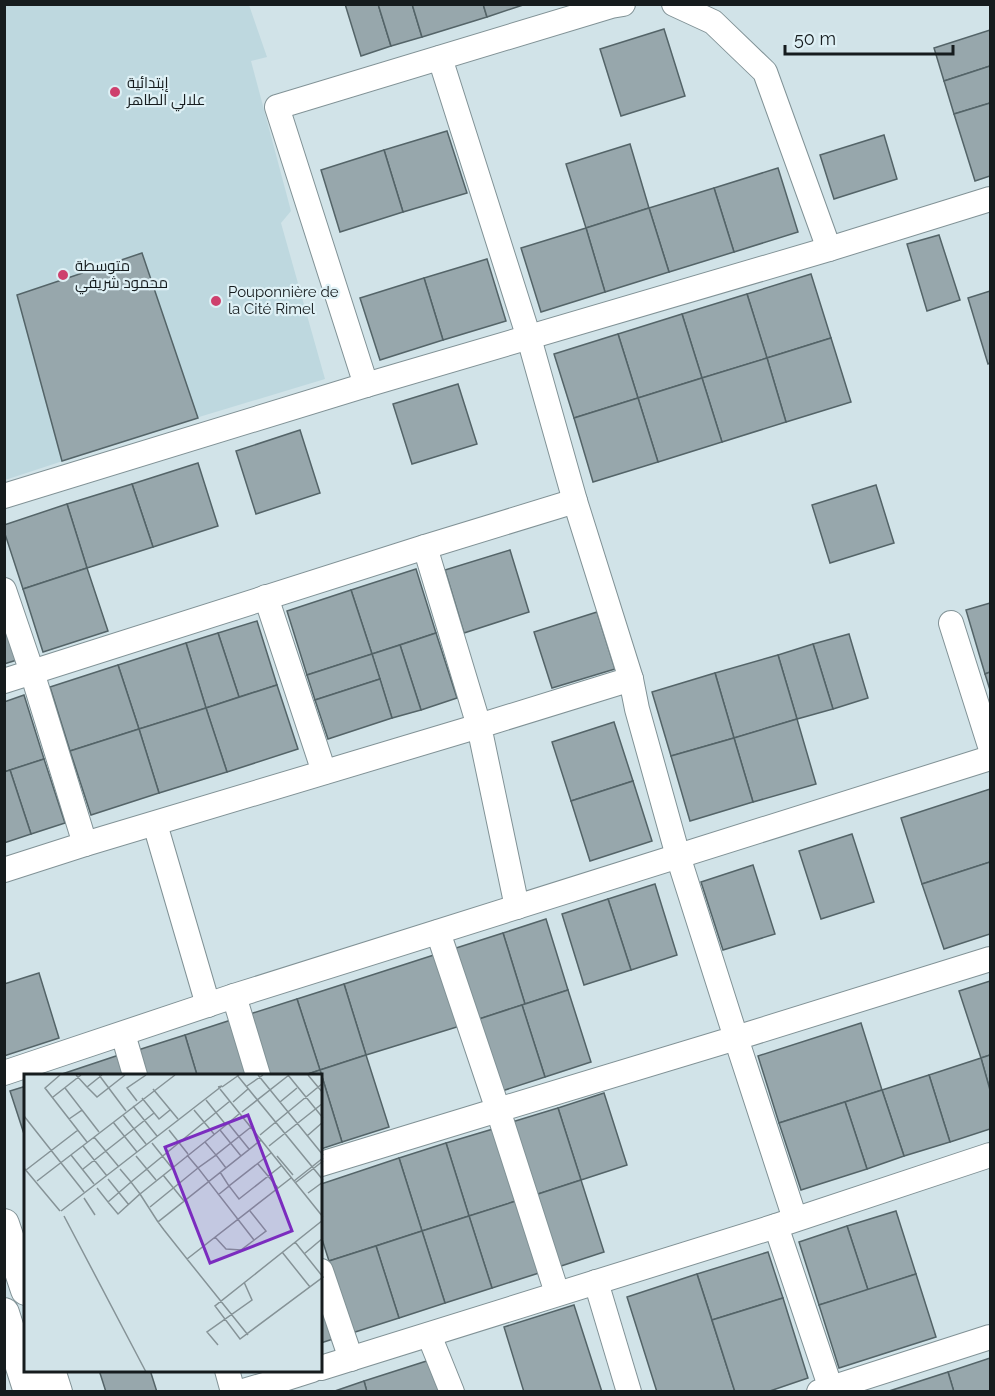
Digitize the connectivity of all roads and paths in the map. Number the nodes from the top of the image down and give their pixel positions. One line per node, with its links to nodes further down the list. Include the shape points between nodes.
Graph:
1 (623, 4): 3 (street)
2 (674, 4): 5 (street, via 713,22 765,72)
3 (440, 58): 6 (street); 7 (street, via 277,107)
4 (990, 199): 5 (street)
5 (829, 249): 6 (street)
6 (530, 338): 7 (street); 9 (street)
7 (366, 385): 8 (street)
8 (4, 496)
9 (575, 501): 10 (street); 15 (street)
10 (425, 547): 12 (street); 17 (street)
11 (4, 590): 14 (street)
12 (266, 597): 14 (street); 20 (street)
13 (951, 623): 18 (street)
14 (32, 672): 16 (street); 22 (street)
15 (631, 679): 17 (street); 23 (street)
16 (4, 681)
17 (479, 726): 20 (street); 25 (street)
18 (990, 746)
19 (990, 758): 23 (street)
20 (324, 772): 21 (street)
21 (155, 824): 22 (street); 29 (street)
22 (86, 844): 24 (street)
23 (678, 856): 25 (street); 31 (street)
24 (4, 870)
25 (517, 907): 26 (street)
26 (438, 932): 28 (street); 35 (street)
27 (990, 959): 31 (street)
28 (234, 996): 29 (street); 34 (street)
29 (208, 1005): 30 (street)
30 (123, 1034): 32 (street); 33 (street)
31 (736, 1038): 35 (street); 38 (street)
32 (4, 1073)
33 (135, 1074)
34 (258, 1074)
35 (498, 1110): 37 (street); 44 (street)
36 (990, 1155): 38 (street)
37 (322, 1164)
38 (785, 1223): 43 (street); 54 (street)
39 (4, 1224): 40 (main road)
40 (20, 1256): 42 (main road)
41 (322, 1274): 48 (street)
42 (24, 1279)
43 (596, 1282): 44 (street); 60 (street)
44 (557, 1293): 46 (street)
45 (4, 1313): 55 (main road)
46 (429, 1335): 48 (street); 59 (street)
47 (990, 1337): 54 (street)
48 (351, 1359): 49 (street)
49 (322, 1368)
50 (50, 1372): 56 (main road)
51 (227, 1372): 57 (street)
52 (310, 1372): 53 (street)
53 (272, 1387): 58 (street)
54 (827, 1390)
55 (28, 1392)
56 (57, 1392)
57 (233, 1392)
58 (240, 1392)
59 (452, 1392)
60 (628, 1392)

